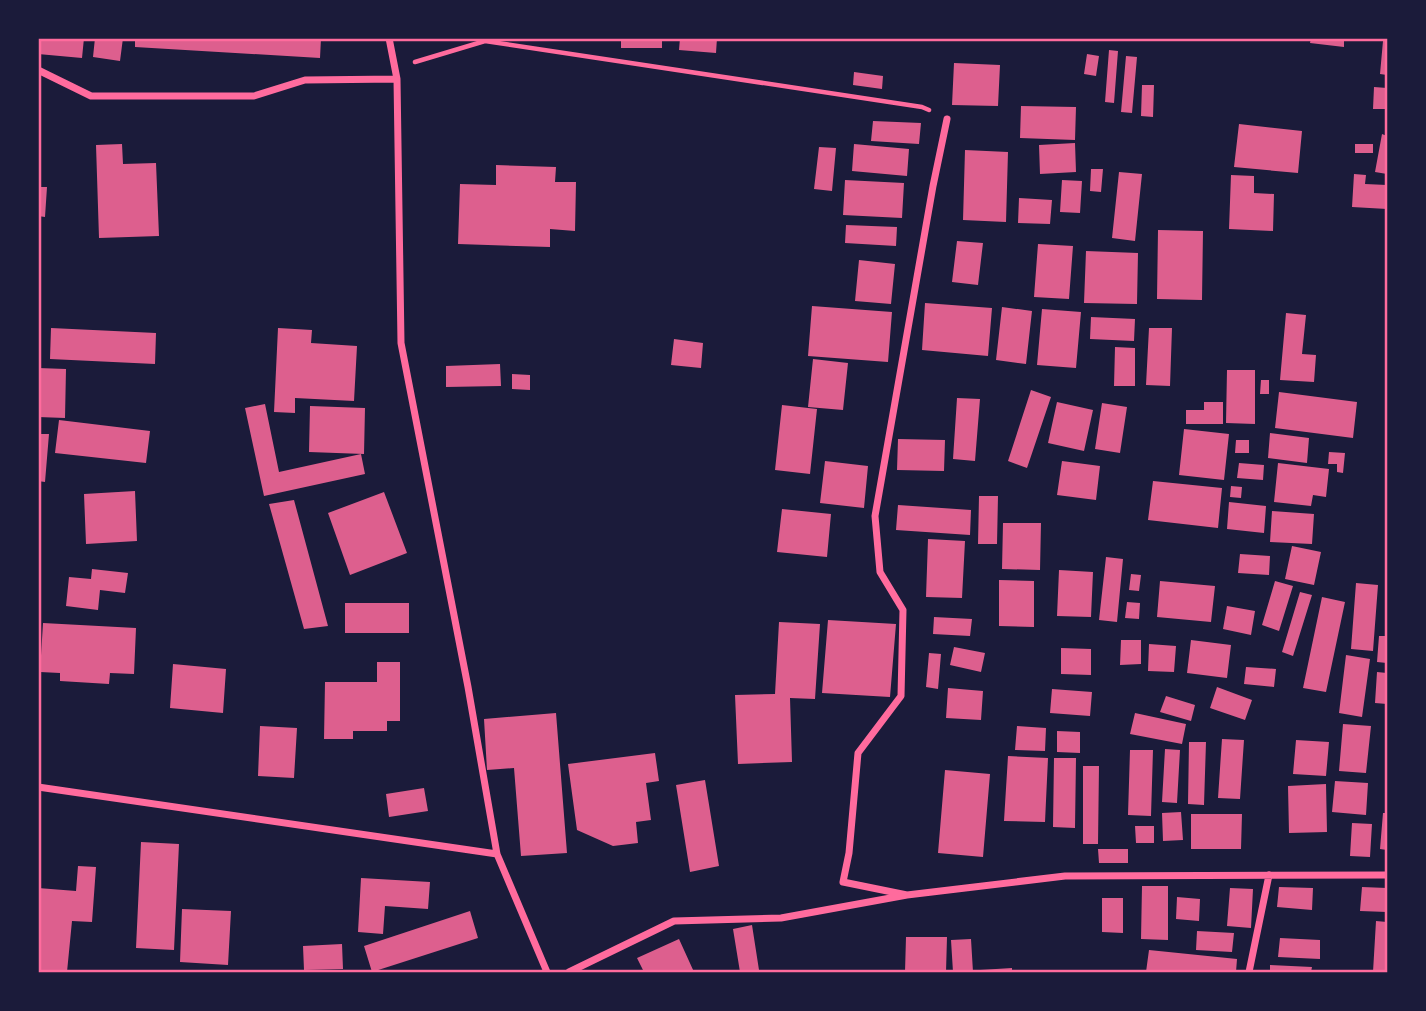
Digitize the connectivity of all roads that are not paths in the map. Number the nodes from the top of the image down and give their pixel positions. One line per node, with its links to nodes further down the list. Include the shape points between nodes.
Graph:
1 (389, 38): 3 (street)
2 (38, 70): 3 (street, via 91,96 254,96 304,80)
3 (397, 79): 6 (street, via 401,343)
4 (947, 119): 9 (street, via 875,516 880,572 903,610 901,696 858,753 843,882)
5 (38, 787): 6 (street)
6 (498, 854): 10 (street)
7 (1269, 874): 8 (street); 9 (street, via 1065,876); 12 (street)
8 (1388, 875)
9 (907, 895): 11 (street, via 780,918 674,921)
10 (547, 972)
11 (569, 972)
12 (1249, 972)

